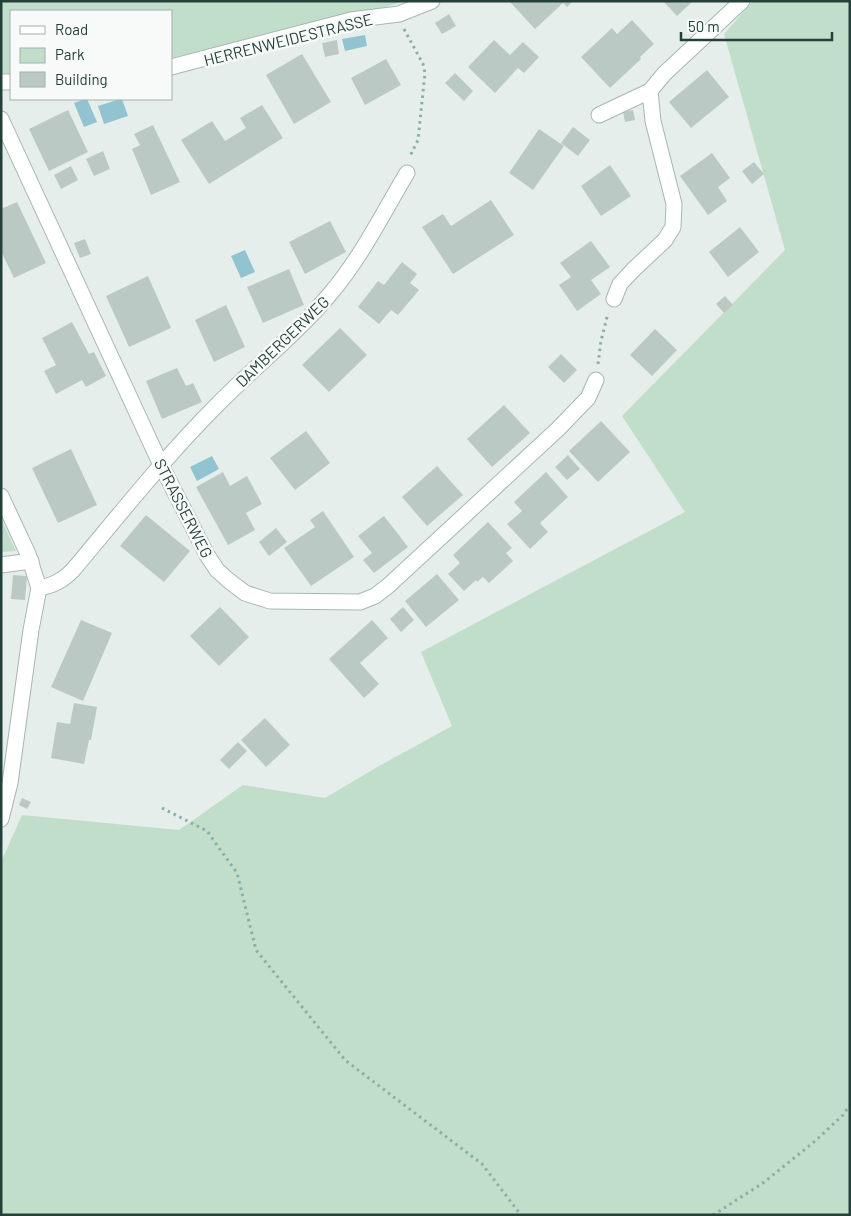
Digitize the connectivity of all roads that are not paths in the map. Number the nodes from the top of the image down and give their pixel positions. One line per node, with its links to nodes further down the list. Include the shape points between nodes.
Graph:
1 (432, 1): 3 (street, HERRENWEIDESTRASSE, via 399,14 342,22)
2 (742, 1): 4 (street)
3 (172, 67)
4 (650, 91): 5 (street); 8 (street, via 653,121 674,204 673,227 665,240 620,284)
5 (599, 115)
6 (1, 119): 10 (street, STRASSERWEG)
7 (407, 173): 10 (street, DAMBERGERWEG, via 332,293 218,404)
8 (614, 299)
9 (596, 380): 10 (street, STRASSERWEG, via 588,398 558,429 388,586 360,602 270,601 245,593 217,570 207,555)
10 (161, 465): 14 (street, DAMBERGERWEG, via 73,570 54,585)
11 (1, 496): 12 (street)
12 (31, 561): 13 (street); 14 (street)
13 (1, 565)
14 (39, 588): 15 (street, via 10,783)
15 (1, 819)

